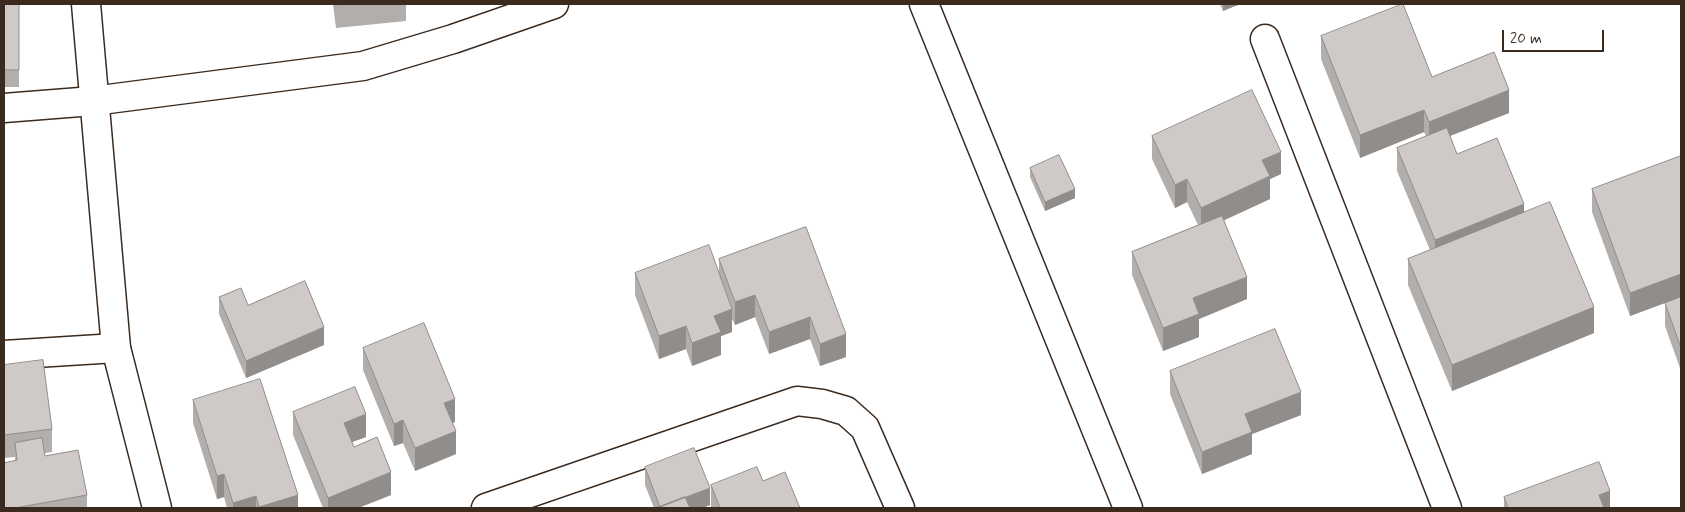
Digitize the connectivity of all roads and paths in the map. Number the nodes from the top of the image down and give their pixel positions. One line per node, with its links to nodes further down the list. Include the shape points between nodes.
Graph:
1 (86, 4): 5 (street)
2 (554, 4): 5 (street, via 363,66)
3 (924, 4): 12 (street)
4 (1265, 39): 13 (street)
5 (93, 101): 6 (street); 7 (street)
6 (4, 108)
7 (116, 348): 8 (street); 9 (street)
8 (4, 354)
9 (157, 508)
10 (486, 508): 11 (street, via 797,401 846,411 865,428)
11 (900, 508)
12 (1128, 508)
13 (1447, 508)

